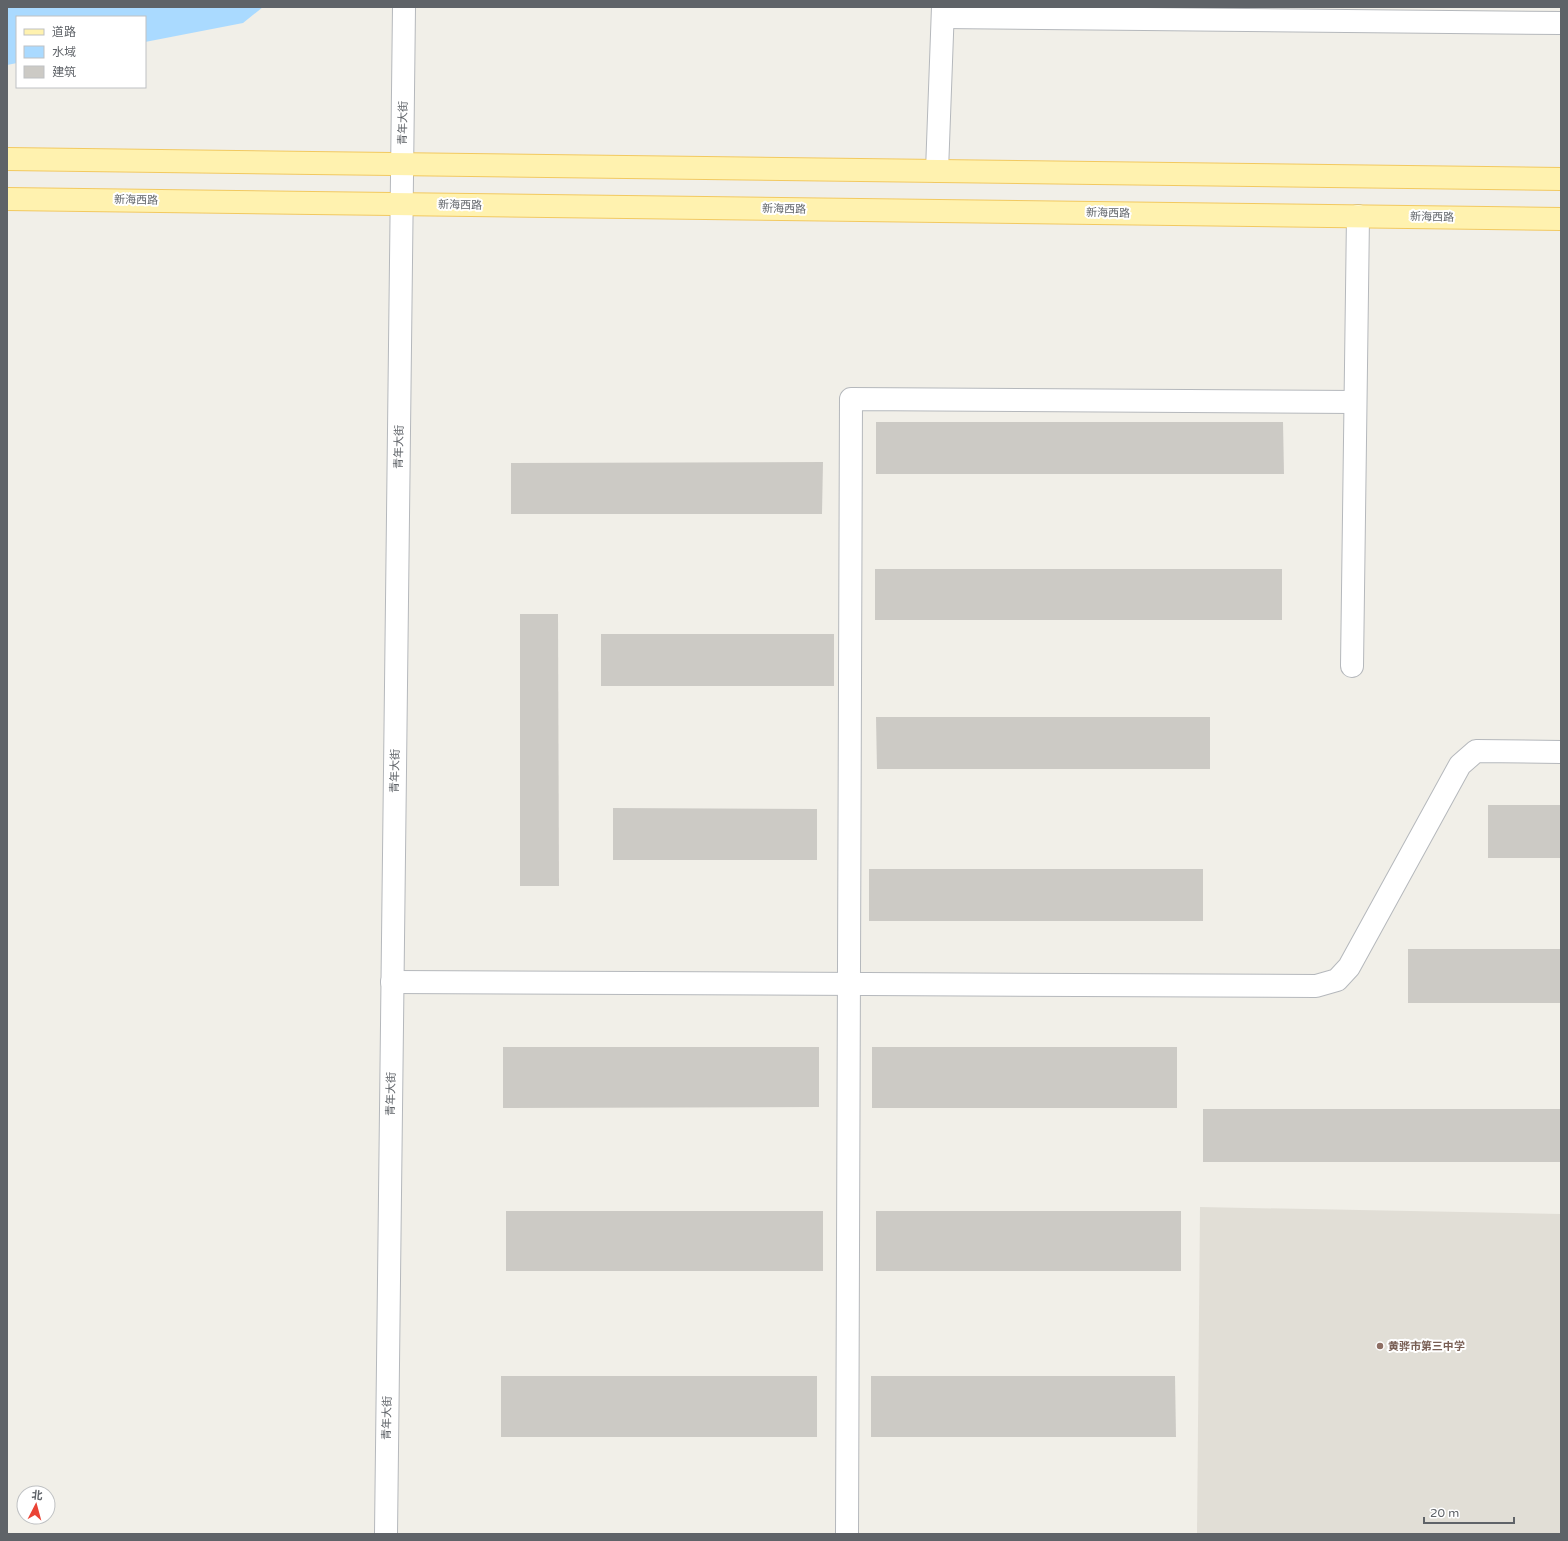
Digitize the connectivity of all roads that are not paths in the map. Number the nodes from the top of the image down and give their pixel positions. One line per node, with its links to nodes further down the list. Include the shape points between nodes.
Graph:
1 (404, 7): 5 (street, 青年大街)
2 (943, 12): 3 (street); 6 (street)
3 (1561, 23)
4 (7, 159): 5 (main road)
5 (402, 164): 6 (main road); 9 (street, 青年大街)
6 (937, 171): 7 (main road)
7 (1561, 179)
8 (7, 199): 9 (main road, 新海西路)
9 (402, 204): 10 (main road, 新海西路); 15 (street, 青年大街)
10 (1358, 216): 11 (main road, 新海西路); 12 (street)
11 (1561, 219)
12 (1355, 402): 13 (street); 16 (street, via 852,399)
13 (1352, 666)
14 (1561, 752): 16 (street, via 1476,751 1460,765 1349,967 1337,980 1316,986)
15 (392, 982): 16 (street); 17 (street, 青年大街)
16 (849, 984): 18 (street)
17 (386, 1534)
18 (847, 1534)

